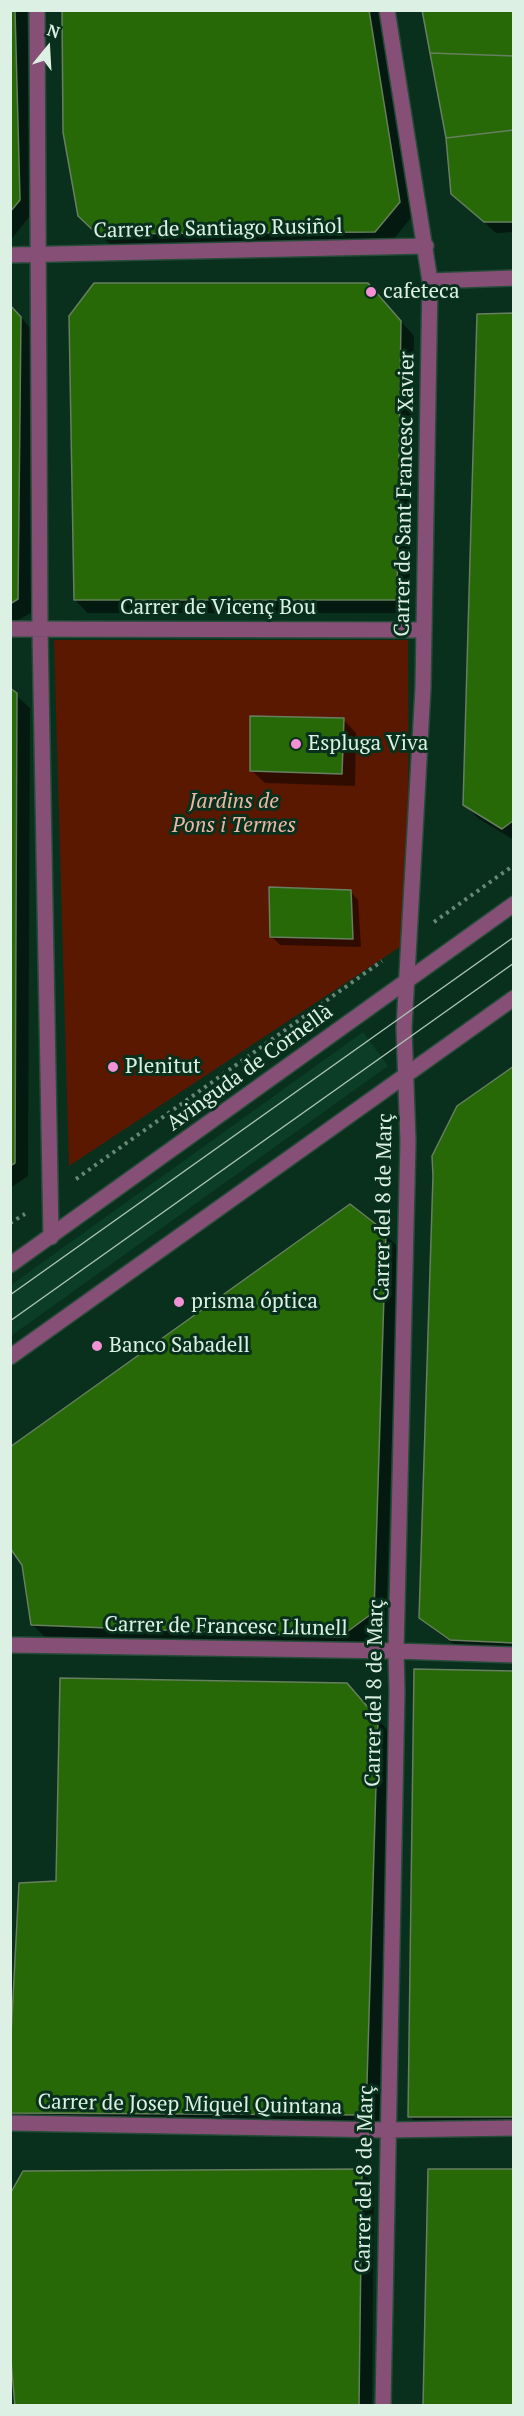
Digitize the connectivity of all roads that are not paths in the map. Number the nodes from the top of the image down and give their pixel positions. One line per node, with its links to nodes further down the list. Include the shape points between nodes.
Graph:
1 (37, 10): 4 (street)
2 (387, 10): 3 (street, Carrer de Sant Francesc Xavier)
3 (426, 246): 4 (street, Carrer de Santiago Rusiñol); 7 (street, Carrer de Sant Francesc Xavier)
4 (37, 254): 5 (street, Carrer de Santiago Rusiñol); 9 (street)
5 (10, 255)
6 (513, 278): 7 (street)
7 (430, 281): 10 (street, Carrer de Sant Francesc Xavier)
8 (10, 629): 9 (street, Carrer de Vicenç Bou)
9 (40, 629): 10 (street, Carrer de Vicenç Bou); 15 (street)
10 (424, 630): 12 (street, Carrer de Sant Francesc Xavier)
11 (513, 904): 12 (street, Avinguda de Cornellà)
12 (407, 981): 14 (street, Carrer del 8 de Març); 15 (street, Avinguda de Cornellà)
13 (513, 999): 14 (street)
14 (406, 1076): 17 (street); 19 (street, Carrer del 8 de Març, via 408,1153)
15 (51, 1237): 16 (street, Avinguda de Cornellà)
16 (10, 1265)
17 (10, 1357)
18 (10, 1645): 19 (street, Carrer de Francesc Llunell)
19 (396, 1651): 20 (street, Carrer de Francesc Llunell); 23 (street, Carrer del 8 de Març)
20 (513, 1655)
21 (10, 2123): 23 (street, Carrer de Josep Miquel Quintana)
22 (513, 2128): 23 (street, Carrer de Josep Miquel Quintana)
23 (387, 2130): 24 (street, Carrer del 8 de Març)
24 (382, 2406)

